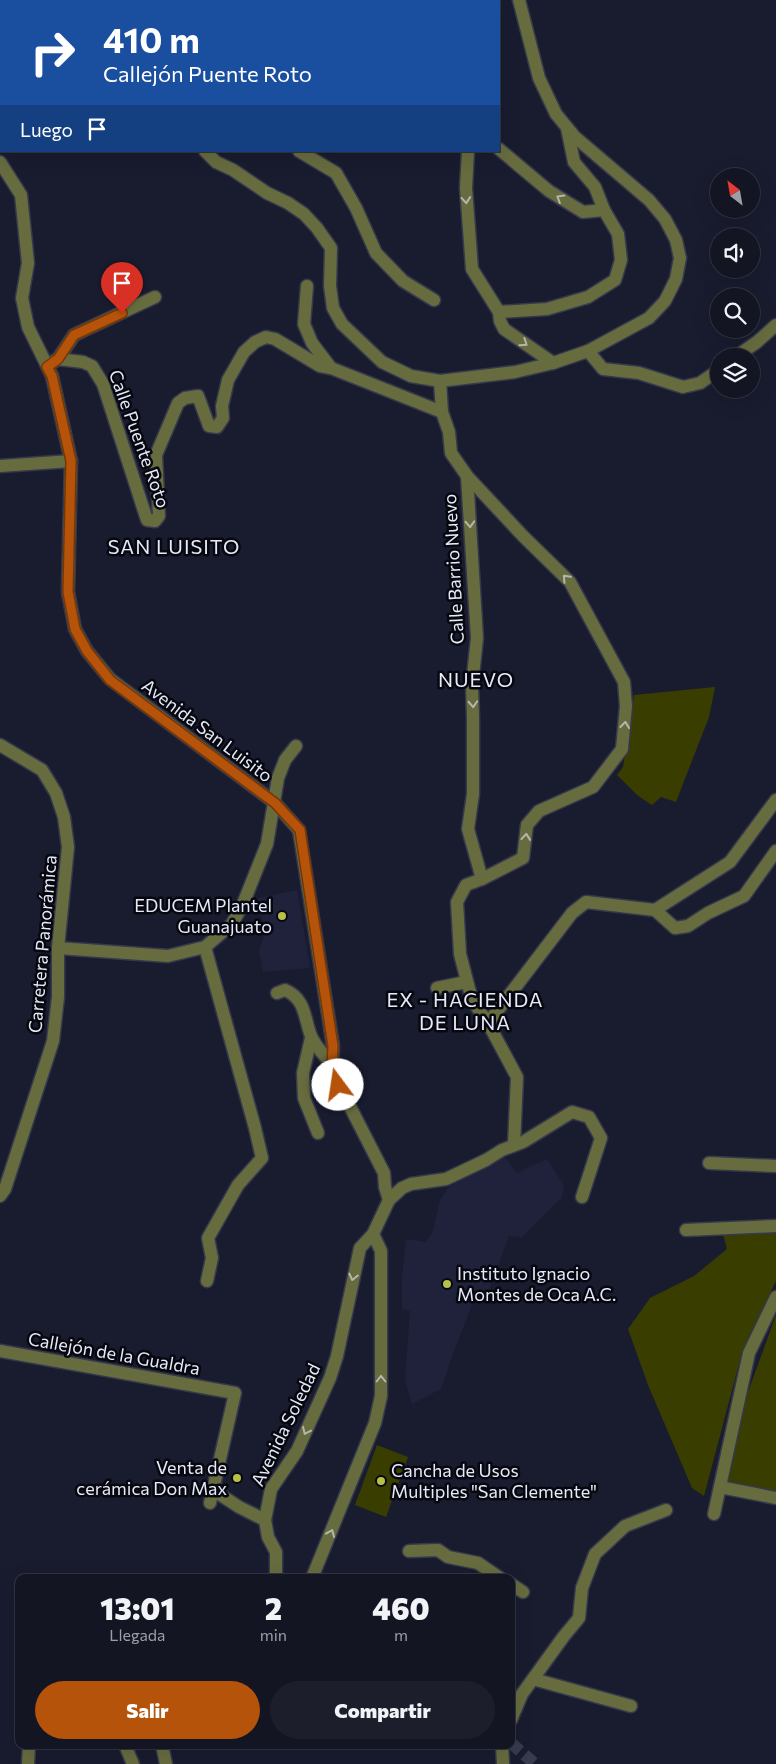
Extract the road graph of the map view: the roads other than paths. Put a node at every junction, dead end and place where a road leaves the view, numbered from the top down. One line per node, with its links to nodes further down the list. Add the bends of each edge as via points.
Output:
1 (519, 0): 2 (street, via 540,78 556,114)
2 (566, 127): 8 (street, via 574,162 595,187); 15 (street, via 649,200 665,219 676,240 680,258 676,279 665,301 648,318)
3 (500, 150): 8 (street, one-way to 3, via 584,212 549,191)
4 (207, 152): 21 (street, via 216,162 304,214 317,228 331,248 330,286 334,308 342,324 364,346 382,362 411,376)
5 (301, 152): 11 (street, via 336,173 376,254 403,281)
6 (468, 152): 12 (street, one-way to 12, via 466,188 472,269)
7 (0, 162): 18 (street, Avenida San Luisito, via 21,194 28,262 22,298 28,327)
8 (604, 210): 12 (street, via 618,234 621,260 615,280 588,297 547,309)
9 (307, 286): 19 (street, via 304,324 312,343)
10 (155, 298): 16 (street, via 74,335)
11 (434, 300)
12 (499, 312): 17 (street, one-way to 17, via 504,329)
13 (776, 325): 14 (street)
14 (748, 348)
15 (588, 351): 17 (street); 20 (street, via 603,369 639,373 684,387 700,384)
16 (58, 359): 18 (street); 19 (street, Calle Puente Roto, via 92,366 103,384 147,520 155,522 159,516 156,455 178,403 198,396 210,426 217,427 223,418 222,406 228,380 244,352 266,337 275,338 320,366)
17 (553, 363): 21 (street, via 515,372)
18 (47, 367): 23 (street, Avenida San Luisito, via 52,376)
19 (331, 368): 22 (street)
20 (710, 377)
21 (440, 381): 22 (street, Calle Barrio Nuevo)
22 (442, 412): 25 (street, Calle Barrio Nuevo, via 452,453)
23 (71, 461): 24 (street); 29 (street, Avenida San Luisito, via 68,592 75,629 87,651 110,680)
24 (0, 466)
25 (467, 476): 31 (street, Calle Barrio Nuevo, one-way to 31, via 476,638 472,685 473,794 468,829); 31 (street, one-way to 25, via 523,858 527,825 539,811 593,788 622,749 626,706 624,682 570,582)
26 (0, 745): 34 (street, Carretera Panorámica, via 42,770 56,793 64,817 68,847)
27 (296, 746): 29 (street, via 284,760)
28 (776, 800): 32 (street, via 730,862)
29 (275, 803): 33 (street, via 267,844 243,904 232,924); 40 (street, Avenida San Luisito, via 300,830 333,1046)
30 (776, 852): 32 (street, via 744,896 688,926 674,928)
31 (482, 879): 35 (street, via 466,885 457,902 460,954)
32 (655, 910): 38 (street, via 586,902 572,913)
33 (205, 947): 34 (street, via 168,956); 51 (street, via 262,1158 238,1185 208,1238 212,1258)
34 (58, 948): 45 (street, Carretera Panorámica, via 58,997 53,1042)
35 (466, 982): 36 (street); 38 (street, via 472,1000)
36 (437, 988)
37 (278, 993): 39 (street, via 285,990 295,994 306,1015)
38 (488, 1023): 42 (street, via 517,1077)
39 (311, 1038): 40 (street); 41 (street, via 303,1073 304,1098)
40 (332, 1065): 47 (street, Avenida San Luisito, via 338,1085 384,1173)
41 (318, 1132)
42 (514, 1145): 46 (street, via 572,1112 589,1117 601,1138); 47 (street, via 446,1179 406,1186)
43 (709, 1163): 44 (street)
44 (776, 1166)
45 (0, 1196)
46 (582, 1197)
47 (389, 1200): 50 (street)
48 (776, 1226): 49 (street)
49 (686, 1230)
50 (373, 1234): 58 (street, Avenida Soledad, one-way to 58, via 360,1248 338,1356 330,1378 296,1451 271,1489); 61 (street, one-way to 50, via 372,1430 381,1396 381,1251)
51 (207, 1282)
52 (776, 1297): 54 (street, via 749,1354)
53 (0, 1351): 58 (street, Callejón de la Gualdra, via 235,1393 211,1496)
54 (720, 1487): 55 (street); 57 (street)
55 (776, 1498)
56 (666, 1510): 65 (street, via 625,1526 596,1554 582,1588 580,1618)
57 (714, 1514)
58 (265, 1520): 60 (street, Avenida Soledad, via 268,1537 276,1552)
59 (409, 1551): 62 (street, via 438,1550 448,1557 478,1563)
60 (276, 1574)
61 (314, 1574)
62 (494, 1574)
63 (515, 1587): 64 (street)
64 (523, 1592)
65 (533, 1680): 66 (street); 67 (street)
66 (631, 1706)
67 (515, 1711)
68 (29, 1749): 72 (street)
69 (127, 1749): 73 (street)
70 (163, 1749): 74 (street)
71 (502, 1749): 75 (street)
72 (28, 1764)
73 (133, 1764)
74 (166, 1764)
75 (503, 1764)

